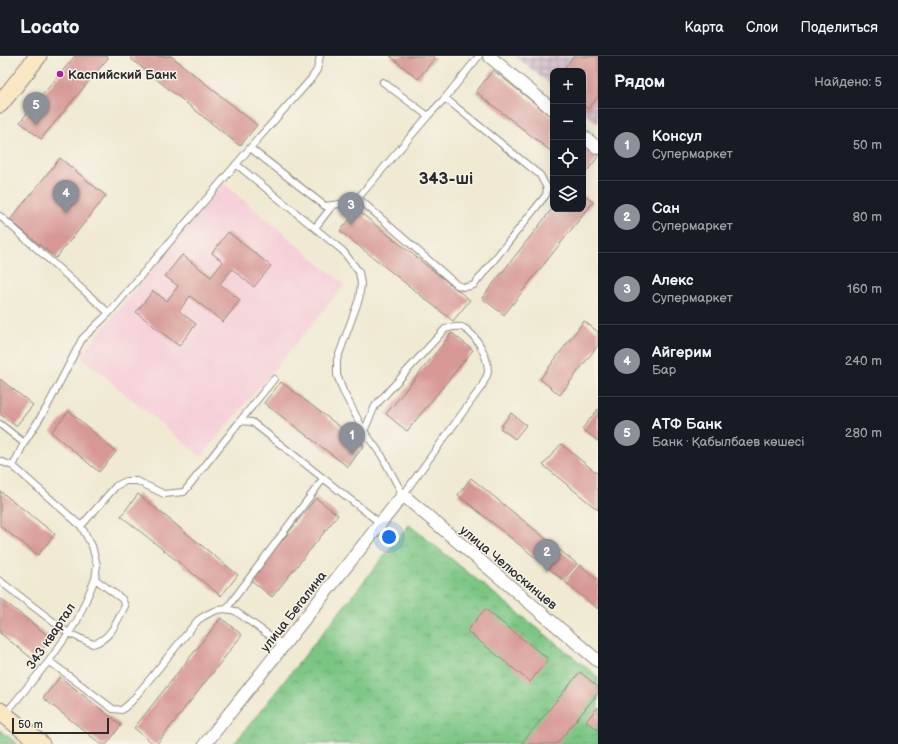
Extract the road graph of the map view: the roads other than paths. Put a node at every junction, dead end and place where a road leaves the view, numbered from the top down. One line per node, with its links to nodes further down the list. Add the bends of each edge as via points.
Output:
1 (38, 56): 7 (main road)
2 (320, 56): 11 (lane, via 312,79)
3 (479, 56): 6 (lane)
4 (489, 56): 8 (street)
5 (383, 82): 9 (lane)
6 (445, 98): 9 (lane); 14 (lane, via 540,175 547,188 546,195 474,285 462,288 457,285)
7 (0, 104)
8 (550, 107)
9 (428, 116): 14 (lane)
10 (586, 138): 12 (street)
11 (250, 148): 13 (lane); 15 (lane, via 319,203)
12 (598, 148)
13 (236, 164): 17 (lane); 18 (lane)
14 (358, 198): 15 (lane)
15 (332, 206): 17 (lane)
16 (0, 216): 18 (lane)
17 (315, 228): 22 (lane, via 343,251 359,272 359,300 337,360 337,375)
18 (109, 313): 23 (lane, via 82,339 47,407)
19 (274, 379): 20 (lane)
20 (240, 421): 26 (lane, via 252,422); 29 (lane, via 184,492 164,494 137,481 126,481 116,486)
21 (0, 424): 23 (lane)
22 (364, 431): 27 (lane); 27 (lane, via 375,406 445,329 463,328 479,344 487,364 486,378)
23 (24, 443): 25 (lane)
24 (0, 461): 25 (lane, 343 квартал)
25 (13, 466): 29 (lane, 343 квартал)
26 (324, 479): 28 (lane); 32 (lane)
27 (403, 495): 28 (street, улица Бегалина); 36 (street, улица Челюскинцев)
28 (380, 523): 34 (street, улица Бегалина)
29 (81, 526): 30 (lane, 343 квартал, via 92,546 97,565)
30 (95, 580): 33 (lane, 343 квартал, via 77,621); 33 (lane, via 122,599 125,606 108,637 102,642 93,644)
31 (0, 581): 33 (lane)
32 (227, 608): 34 (lane); 35 (lane, via 211,611 198,620 122,710 113,709)
33 (68, 633): 35 (lane, 343 квартал)
34 (284, 645): 39 (street, улица Бегалина)
35 (49, 661): 37 (lane, 343 квартал)
36 (598, 661)
37 (2, 713): 38 (main road)
38 (41, 744)
39 (205, 744)

